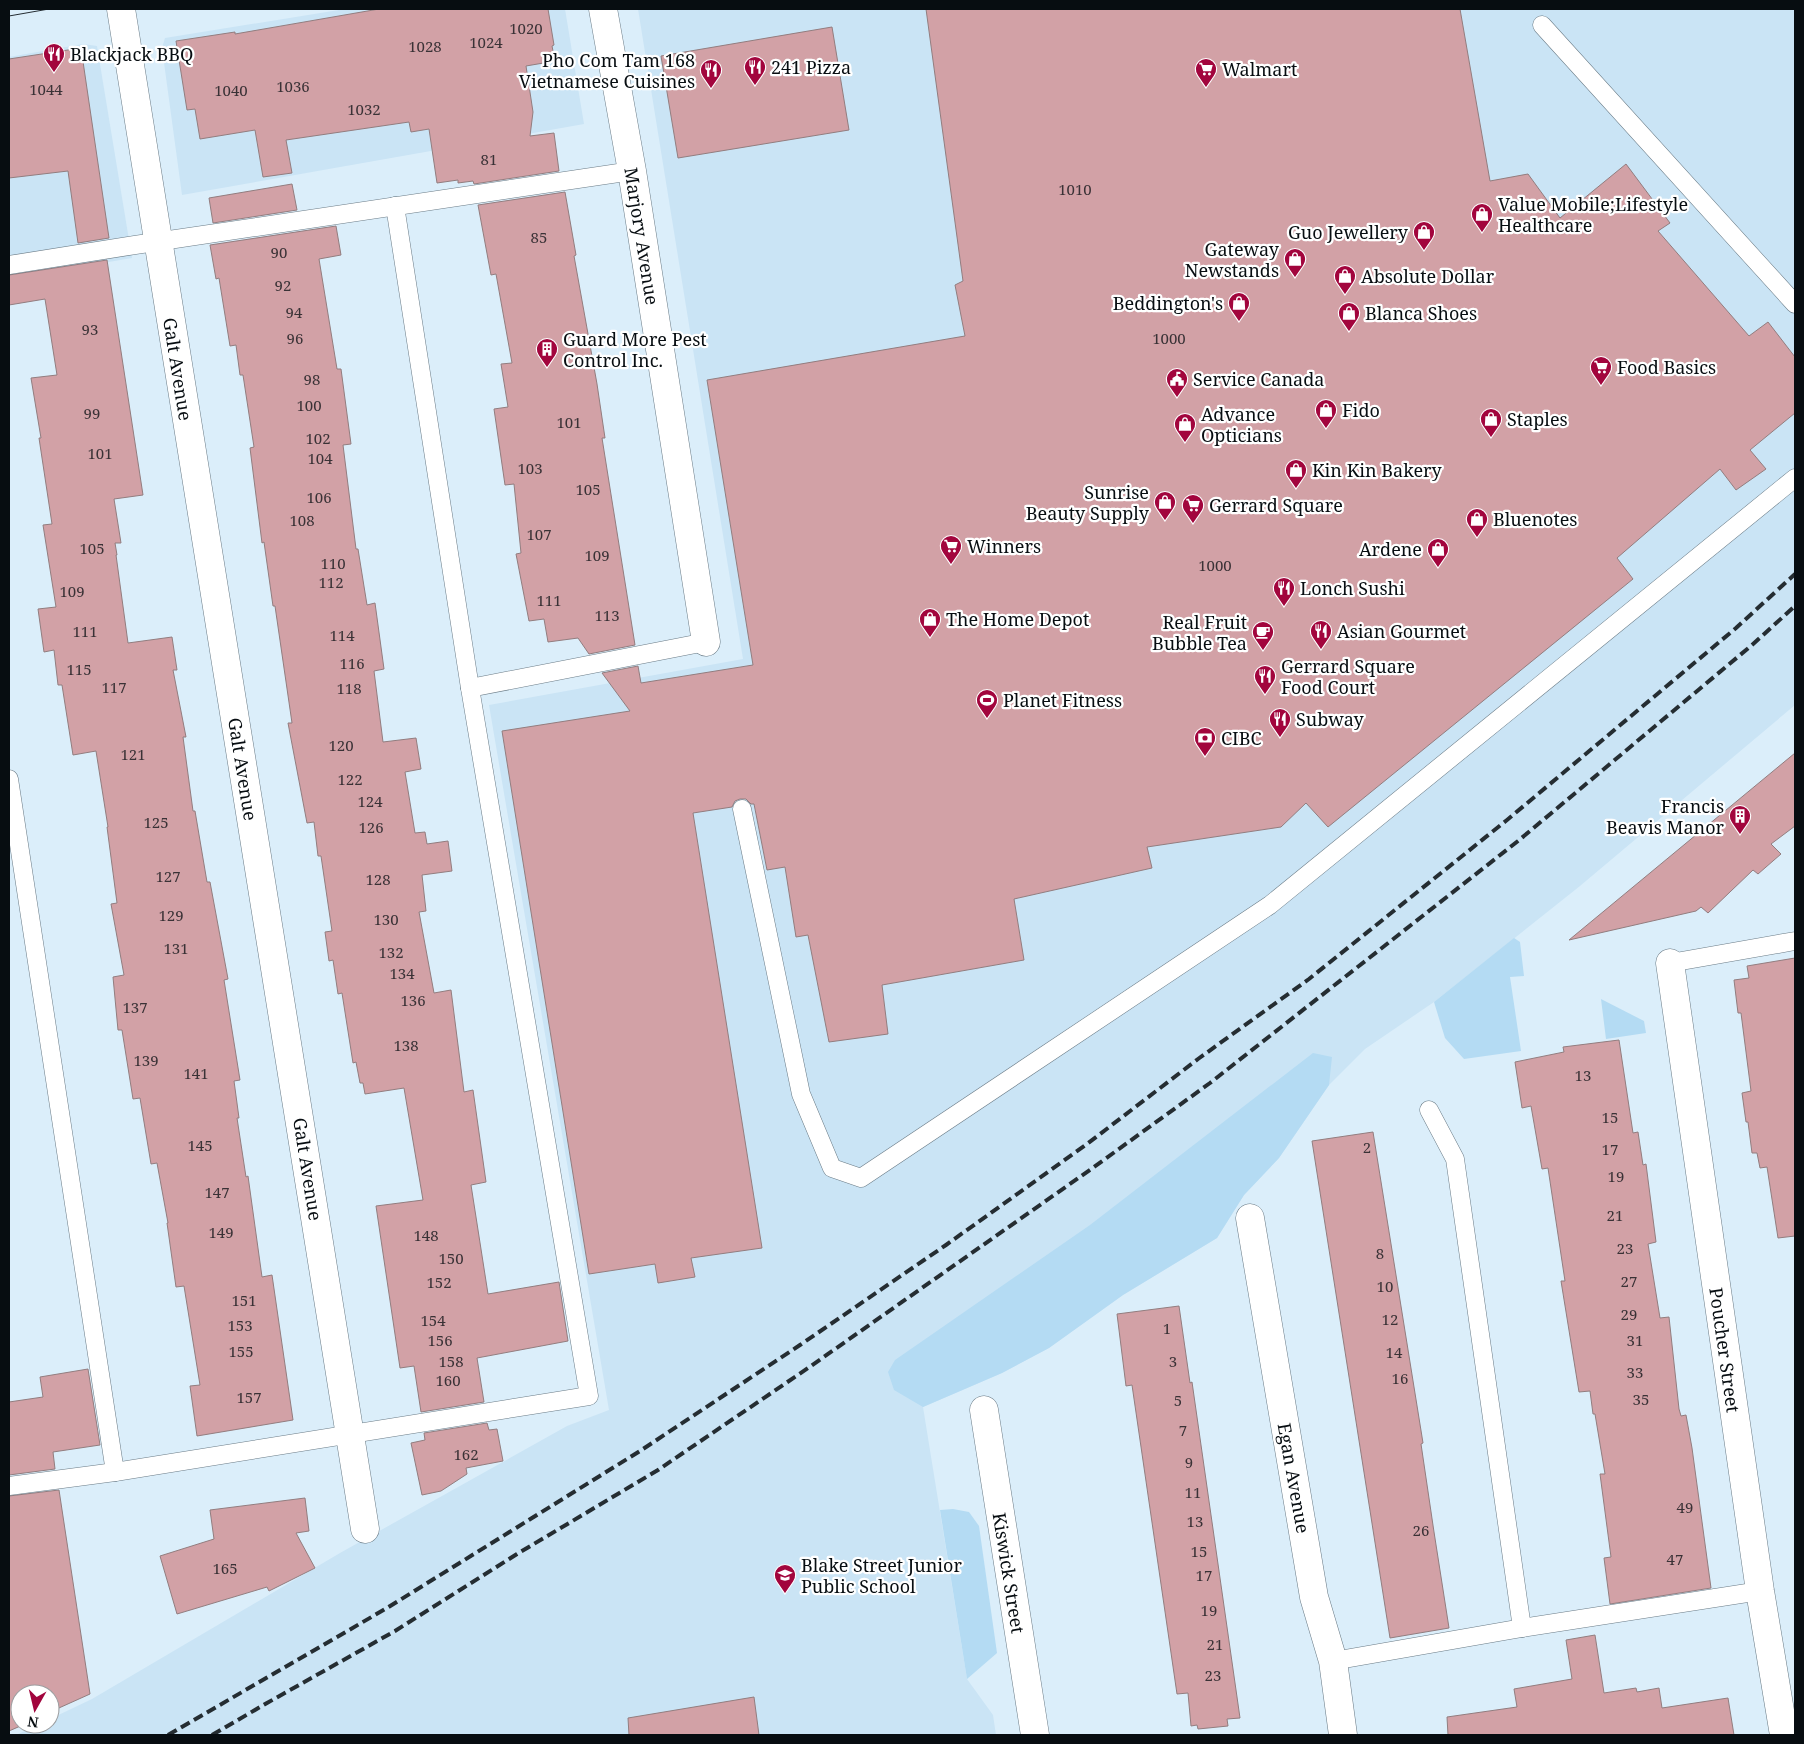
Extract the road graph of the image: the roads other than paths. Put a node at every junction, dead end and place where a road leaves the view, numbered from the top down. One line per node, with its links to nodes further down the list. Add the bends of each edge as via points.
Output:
1 (121, 9): 6 (street, Galt Avenue)
2 (603, 9): 4 (street, Marjory Avenue)
3 (1542, 25): 8 (lane)
4 (632, 171): 5 (lane); 10 (street, Marjory Avenue)
5 (395, 206): 6 (lane); 11 (lane)
6 (158, 241): 7 (lane); 19 (street, Galt Avenue)
7 (9, 265)
8 (1795, 304)
9 (1795, 478): 13 (lane, via 1270,905 861,1178 832,1168 801,1094)
10 (706, 642): 11 (lane)
11 (470, 688): 19 (lane, via 589,1396)
12 (9, 779): 20 (lane)
13 (742, 809)
14 (1795, 941): 15 (lane)
15 (1670, 963): 23 (street, Poucher Street)
16 (1429, 1110): 24 (lane, via 1455,1159)
17 (1250, 1218): 25 (street, Egan Avenue, via 1314,1596)
18 (984, 1410): 26 (street, Kiswick Street)
19 (351, 1435): 20 (lane); 22 (street, Galt Avenue)
20 (115, 1472): 21 (lane)
21 (9, 1486)
22 (365, 1529)
23 (1760, 1591): 24 (lane); 28 (street, Poucher Street)
24 (1522, 1628): 25 (lane)
25 (1333, 1661): 27 (street, Egan Avenue)
26 (1034, 1735)
27 (1343, 1735)
28 (1784, 1735)

